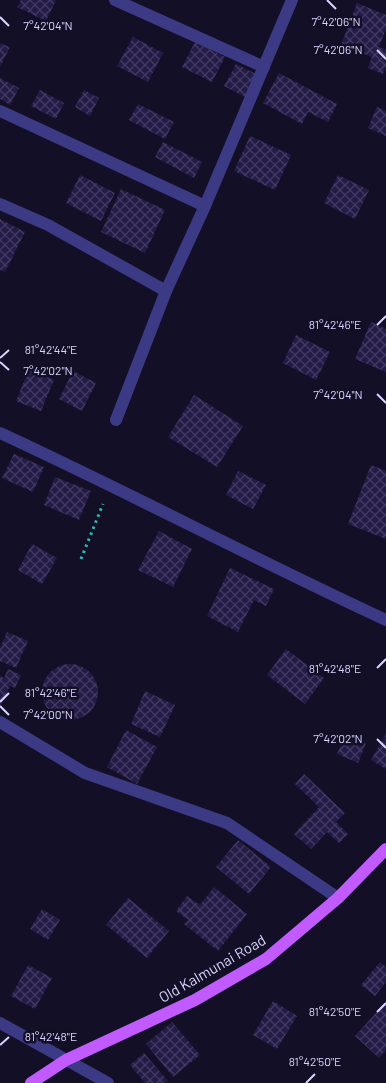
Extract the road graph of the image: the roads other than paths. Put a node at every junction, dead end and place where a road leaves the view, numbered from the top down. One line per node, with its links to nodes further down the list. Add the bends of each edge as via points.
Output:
1 (115, 0): 3 (street)
2 (292, 0): 3 (street)
3 (264, 67): 6 (street)
4 (0, 110): 6 (street)
5 (0, 204): 7 (street, via 48,225)
6 (204, 206): 7 (street)
7 (166, 292): 8 (street)
8 (116, 420)
9 (0, 433): 10 (street)
10 (386, 620)
11 (0, 722): 13 (street, via 85,773 227,824)
12 (386, 848): 13 (main road, Old Kalmunai Road)
13 (338, 898): 15 (main road, Old Kalmunai Road, via 266,959 195,1000)
14 (0, 1024): 15 (street)
15 (66, 1060): 16 (main road, Old Kalmunai Road); 17 (street)
16 (31, 1083)
17 (108, 1083)

